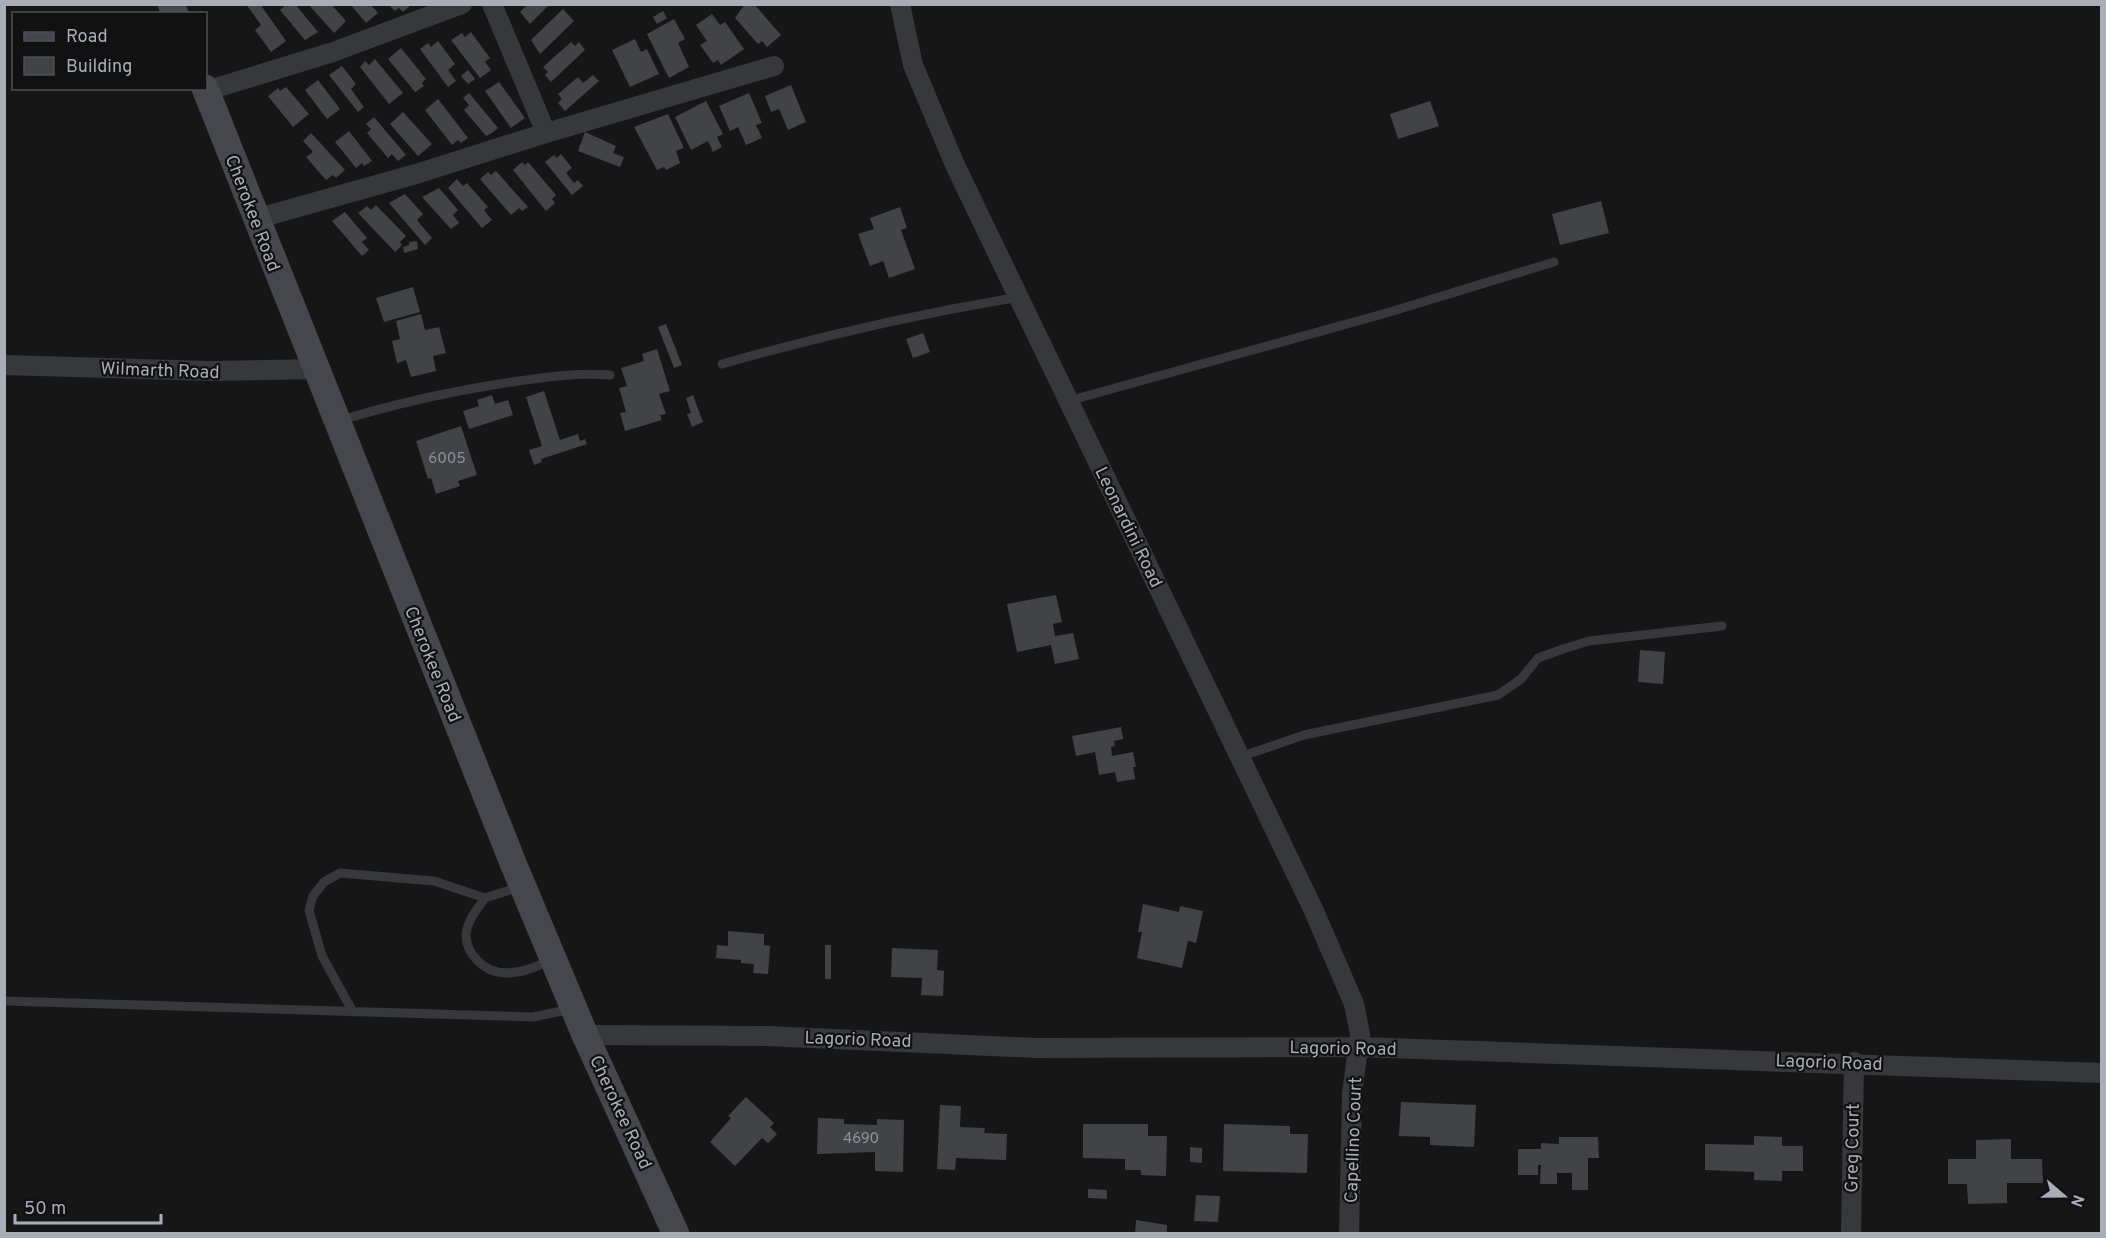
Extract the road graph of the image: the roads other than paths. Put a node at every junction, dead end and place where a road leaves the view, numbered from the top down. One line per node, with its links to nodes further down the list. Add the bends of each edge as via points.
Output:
1 (462, 4): 5 (street, via 333,52)
2 (492, 4): 7 (street)
3 (900, 4): 10 (street, Leonardini Road, via 913,65 955,165)
4 (774, 66): 7 (street)
5 (207, 89)
6 (205, 90): 8 (street, Cherokee Road)
7 (546, 133): 8 (street)
8 (255, 219): 13 (street, Cherokee Road)
9 (1554, 261): 15 (lane, via 1383,314)
10 (1019, 297): 11 (lane, via 927,312); 15 (street, Leonardini Road)
11 (722, 364)
12 (4, 365): 13 (street, Wilmarth Road, via 211,371)
13 (315, 369): 16 (street, Cherokee Road)
14 (610, 375): 16 (lane, via 584,373 463,390)
15 (1068, 401): 18 (street, Leonardini Road)
16 (336, 422): 19 (street, Cherokee Road)
17 (1722, 626): 18 (lane, via 1589,641 1539,657 1521,679 1498,695 1304,735)
18 (1240, 757): 26 (street, Leonardini Road, via 1354,1004)
19 (522, 886): 20 (lane); 21 (street, Cherokee Road)
20 (485, 898): 21 (lane, via 471,919 466,936 470,954 484,968 504,974 530,970); 24 (lane, via 434,881 340,873 324,882 313,896 309,910 322,956)
21 (553, 959): 23 (street, Cherokee Road)
22 (4, 1000): 24 (lane)
23 (574, 1009): 24 (lane, via 533,1017); 25 (street, Cherokee Road)
24 (353, 1012)
25 (585, 1035): 26 (street, Lagorio Road, via 789,1037 1036,1048); 29 (street, Cherokee Road)
26 (1359, 1047): 27 (street, Lagorio Road); 30 (street, Capellino Court, via 1352,1093)
27 (1854, 1062): 28 (street, Lagorio Road); 31 (street, Greg Court)
28 (2102, 1073)
29 (676, 1233)
30 (1349, 1233)
31 (1851, 1233)

